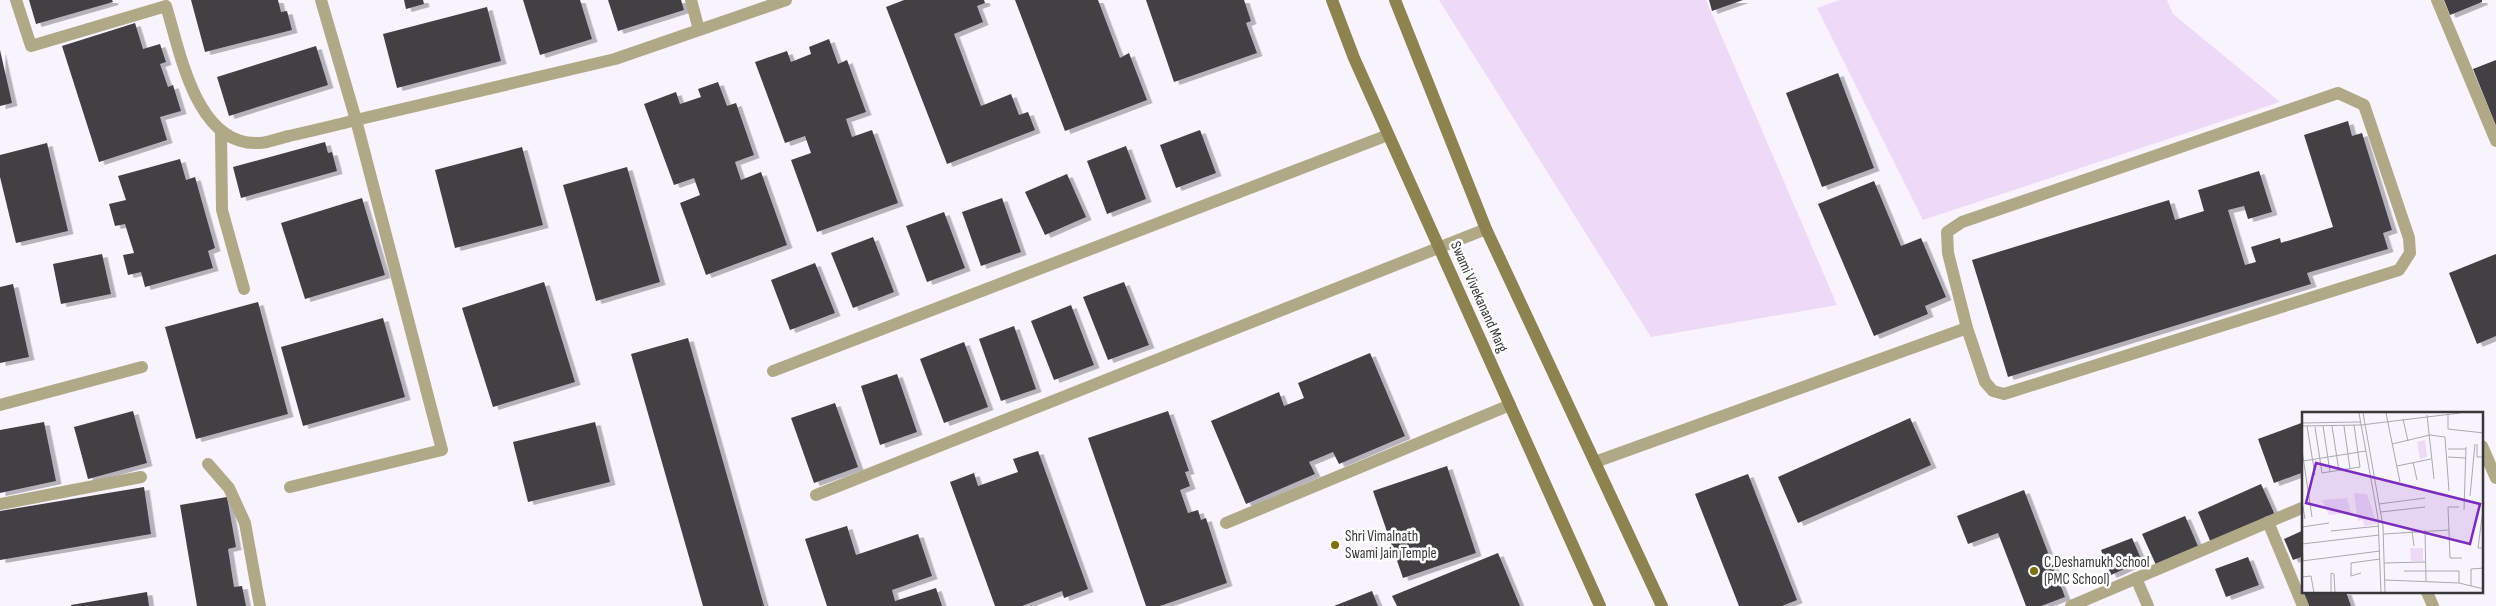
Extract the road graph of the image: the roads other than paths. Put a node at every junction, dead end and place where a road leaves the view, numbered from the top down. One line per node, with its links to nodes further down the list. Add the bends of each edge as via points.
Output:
1 (16, 0): 10 (street, via 31,46 166,6 191,90)
2 (321, 0): 9 (street)
3 (691, 0): 8 (street)
4 (786, 0): 8 (street)
5 (1332, 0): 11 (main road, Swami Vivekanand Marg)
6 (1395, 0): 13 (main road)
7 (2437, 0): 12 (street)
8 (699, 30): 9 (street, via 615,59)
9 (356, 120): 10 (street, via 259,143 238,140); 26 (street, via 442,450)
10 (221, 132): 15 (street, via 222,210)
11 (1388, 135): 14 (main road, Swami Vivekanand Marg); 18 (street)
12 (2496, 141)
13 (1486, 229): 14 (street); 22 (main road)
14 (1440, 249): 20 (main road, Swami Vivekanand Marg); 27 (street)
15 (244, 289)
16 (1967, 328): 16 (street, via 1985,382 2004,394 2399,270 2410,253 2409,238 2364,104 2338,93 1962,222 1947,232 1948,253); 22 (street)
17 (142, 367): 19 (street)
18 (773, 371)
19 (0, 405)
20 (1510, 405): 31 (street); 35 (main road, Swami Vivekanand Marg)
21 (2484, 451): 25 (street)
22 (1595, 462): 36 (main road)
23 (208, 464): 34 (street, via 229,488 245,523)
24 (141, 477): 28 (street)
25 (2496, 478)
26 (290, 487)
27 (816, 495)
28 (0, 504)
29 (2302, 508): 30 (street)
30 (2268, 522): 32 (street); 39 (street)
31 (1226, 523)
32 (2136, 578): 37 (street); 38 (street)
33 (2428, 594): 40 (street)
34 (260, 606)
35 (1600, 606)
36 (1662, 606)
37 (2071, 606)
38 (2148, 606)
39 (2303, 606)
40 (2433, 606)

